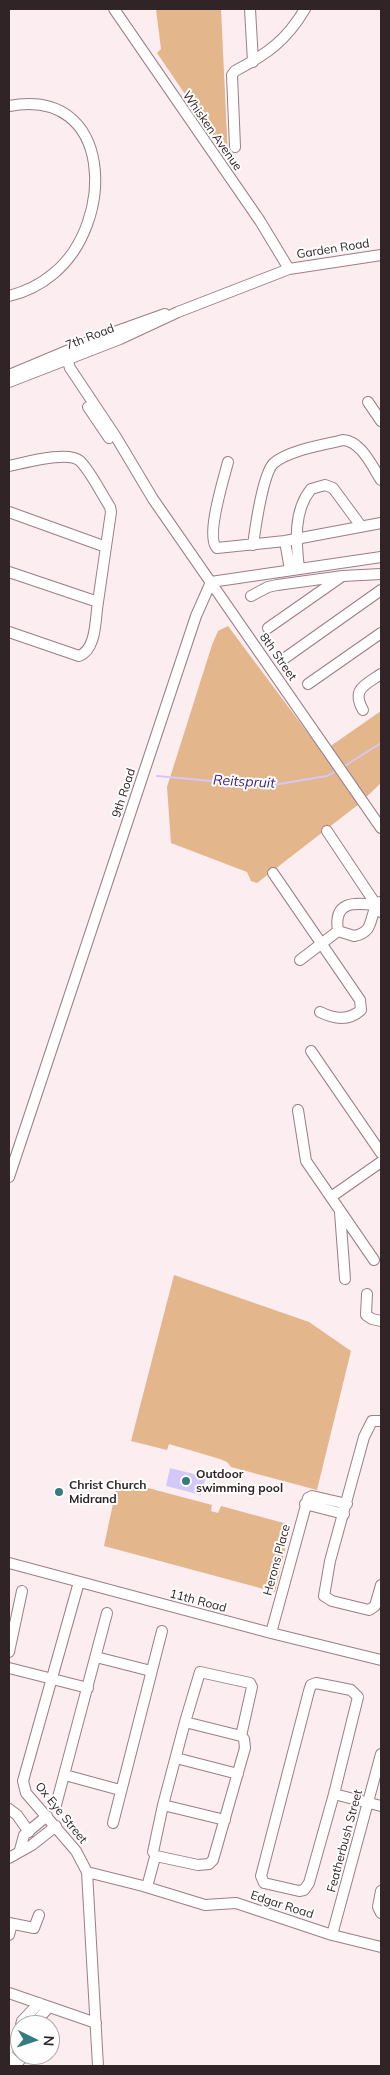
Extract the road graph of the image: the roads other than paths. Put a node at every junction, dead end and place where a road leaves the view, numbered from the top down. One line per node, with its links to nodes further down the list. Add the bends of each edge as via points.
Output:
1 (114, 9): 8 (street, Whisken Avenue)
2 (250, 9): 4 (street)
3 (305, 9): 4 (street, via 278,44)
4 (253, 62): 6 (street, via 235,71 231,79)
5 (9, 106): 9 (street, via 32,104 51,107 78,126 93,156 96,171 94,206 67,259 54,274 40,283)
6 (235, 146)
7 (381, 255): 8 (street, Garden Road)
8 (289, 268): 10 (street, 7th Road, via 178,312 142,330)
9 (9, 296)
10 (61, 358): 11 (street, 7th Road); 12 (street, 7th Road); 30 (street, 8th Street, via 116,437 153,500)
11 (9, 375)
12 (9, 382)
13 (368, 402): 14 (street)
14 (381, 422)
15 (228, 462): 23 (street, via 213,532 214,544 221,549)
16 (9, 466): 24 (street, via 61,456 79,460 110,507)
17 (381, 480): 23 (street, via 355,443 349,440 302,451 277,461 271,465 260,500)
18 (9, 512): 24 (street)
19 (381, 524): 20 (street)
20 (361, 526): 21 (street); 21 (street, via 334,488 325,485 311,489 304,500)
21 (296, 538): 22 (street); 26 (street)
22 (285, 541): 23 (street); 26 (street)
23 (253, 545)
24 (106, 547): 33 (street)
25 (381, 557): 26 (street)
26 (294, 570): 30 (street)
27 (9, 572): 33 (street)
28 (381, 574): 29 (street)
29 (343, 576): 32 (street, via 268,587); 34 (street)
30 (211, 582): 41 (street, 8th Street); 53 (street, 9th Road, via 196,616)
31 (381, 590): 37 (street)
32 (251, 596)
33 (98, 602): 35 (street, via 91,642 88,650 79,656)
34 (268, 628)
35 (9, 632)
36 (381, 633): 39 (street)
37 (285, 658)
38 (381, 674): 40 (street, via 358,692)
39 (308, 684)
40 (363, 710)
41 (381, 828)
42 (327, 831): 44 (street)
43 (273, 873): 46 (street)
44 (380, 906): 45 (street, via 365,932 354,936); 45 (street, via 355,903 345,906 338,915)
45 (338, 931): 46 (street)
46 (321, 944): 47 (street); 48 (street, via 360,1000 361,1009 356,1015 341,1019)
47 (300, 960)
48 (320, 1012)
49 (312, 1051): 51 (street)
50 (298, 1110): 54 (street, via 306,1161)
51 (381, 1153)
52 (381, 1162): 54 (street)
53 (9, 1177)
54 (331, 1197): 55 (street)
55 (340, 1211): 56 (street); 57 (street)
56 (374, 1260)
57 (345, 1278)
58 (366, 1294): 59 (street, via 366,1315)
59 (381, 1321)
60 (381, 1421): 61 (street, via 372,1421 367,1427)
61 (345, 1509): 64 (street, via 324,1596 368,1610 375,1606); 69 (street, Herons Place, via 309,1500)
62 (9, 1563): 63 (street, 11th Road)
63 (79, 1582): 69 (street, 11th Road); 75 (street, Ox Eye Street)
64 (381, 1585)
65 (22, 1591): 67 (street)
66 (107, 1613): 71 (street)
67 (11, 1629): 70 (street)
68 (162, 1631): 74 (street)
69 (271, 1633): 72 (street, 11th Road)
70 (9, 1652)
71 (96, 1657): 74 (street); 76 (street)
72 (381, 1660)
73 (9, 1668): 75 (street)
74 (151, 1671): 83 (street)
75 (52, 1678): 76 (street); 90 (street, Ox Eye Street, via 22,1781 26,1793)
76 (88, 1688): 82 (street)
77 (185, 1722): 78 (street); 78 (street, via 200,1672 250,1683 252,1687); 80 (street)
78 (241, 1736): 81 (street, via 246,1748)
79 (381, 1754): 85 (street, Featherbush Street)
80 (176, 1758): 81 (street); 87 (street)
81 (238, 1774): 91 (street)
82 (65, 1776): 83 (street); 86 (street)
83 (120, 1790): 92 (street)
84 (334, 1794): 84 (street, via 358,1697 351,1690 316,1683 309,1691 262,1881 299,1891 307,1888); 85 (street)
85 (369, 1803): 88 (street); 105 (street, Featherbush Street)
86 (56, 1805)
87 (163, 1805): 91 (street); 96 (street)
88 (381, 1806)
89 (9, 1809): 94 (street)
90 (48, 1816): 93 (street, Ox Eye Street); 94 (street)
91 (225, 1820): 96 (street, via 215,1856 209,1864 198,1865)
92 (113, 1823)
93 (56, 1826): 95 (street); 98 (street, Ox Eye Street, via 76,1851)
94 (29, 1832): 95 (street, via 24,1835)
95 (20, 1850): 97 (street)
96 (154, 1855): 99 (street)
97 (9, 1858)
98 (87, 1872): 99 (street, Edgar Road); 112 (street, Ox Eye Street)
99 (145, 1886): 105 (street, Edgar Road, via 205,1905 236,1903)
100 (381, 1891): 101 (street, via 378,1907)
101 (381, 1913)
102 (39, 1915): 103 (street, via 34,1928)
103 (11, 1923): 104 (street)
104 (9, 1935)
105 (332, 1935): 106 (street, Edgar Road)
106 (381, 1947)
107 (9, 1993): 108 (street)
108 (39, 2003): 109 (street); 110 (street)
109 (49, 2007): 111 (street); 112 (street)
110 (28, 2015)
111 (42, 2015)
112 (96, 2023): 113 (street, Ox Eye Street)
113 (98, 2066)

